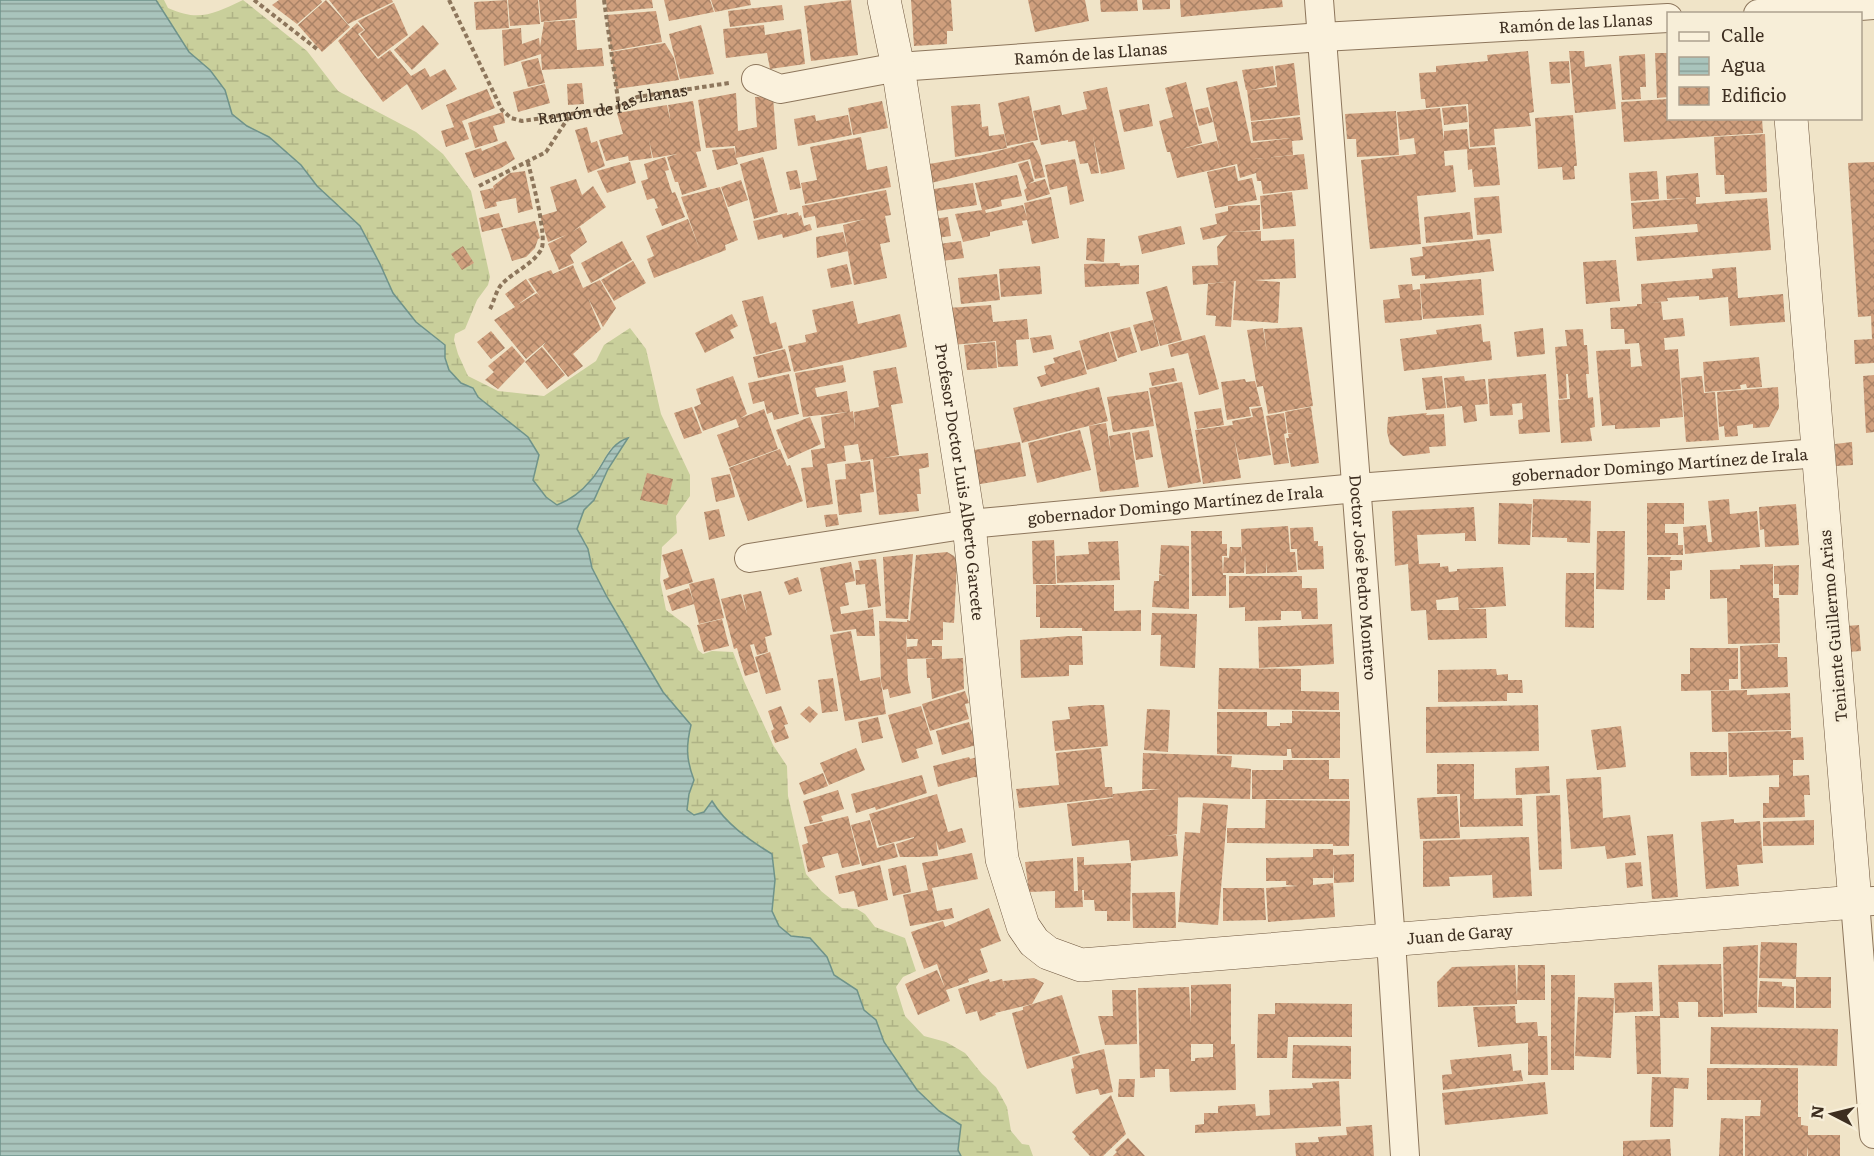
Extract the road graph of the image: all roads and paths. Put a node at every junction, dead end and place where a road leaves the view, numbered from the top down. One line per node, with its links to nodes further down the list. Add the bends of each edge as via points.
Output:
1 (254, 0): 10 (path)
2 (449, 0): 14 (path, Ramón de las Llanas, via 502,110 522,121)
3 (604, 0): 13 (path)
4 (884, 0): 11 (street, Profesor Doctor Luis Alberto Garcete)
5 (1319, 0): 9 (street, Doctor José Pedro Montero)
6 (1874, 5): 7 (street)
7 (1776, 10)
8 (1667, 18): 9 (street, Ramón de las Llanas)
9 (1322, 37): 11 (street, Ramón de las Llanas); 20 (street, Doctor José Pedro Montero)
10 (317, 49)
11 (898, 67): 12 (street, Ramón de las Llanas, via 780,89); 21 (street, Profesor Doctor Luis Alberto Garcete)
12 (756, 79): 13 (path, Ramón de las Llanas, via 637,97)
13 (619, 107): 14 (path, Ramón de las Llanas)
14 (570, 114): 16 (path, via 546,152)
15 (1791, 120): 19 (street, Teniente Guillermo Arias)
16 (528, 163): 17 (path); 18 (path, via 543,239 541,250 500,285)
17 (479, 186)
18 (490, 309)
19 (1819, 453): 20 (street, gobernador Domingo Martínez de Irala); 23 (street, Teniente Guillermo Arias)
20 (1357, 488): 21 (street, gobernador Domingo Martínez de Irala); 24 (street, Doctor José Pedro Montero)
21 (969, 524): 22 (street, gobernador Domingo Martínez de Irala); 25 (street, Profesor Doctor Luis Alberto Garcete, via 1002,859 1023,926)
22 (749, 558)
23 (1864, 902): 24 (street, Juan de Garay); 26 (street, Teniente Guillermo Arias)
24 (1391, 941): 25 (street, Juan de Garay, via 1081,965); 27 (street, Doctor José Pedro Montero)
25 (1048, 953)
26 (1874, 1134)
27 (1405, 1156)

